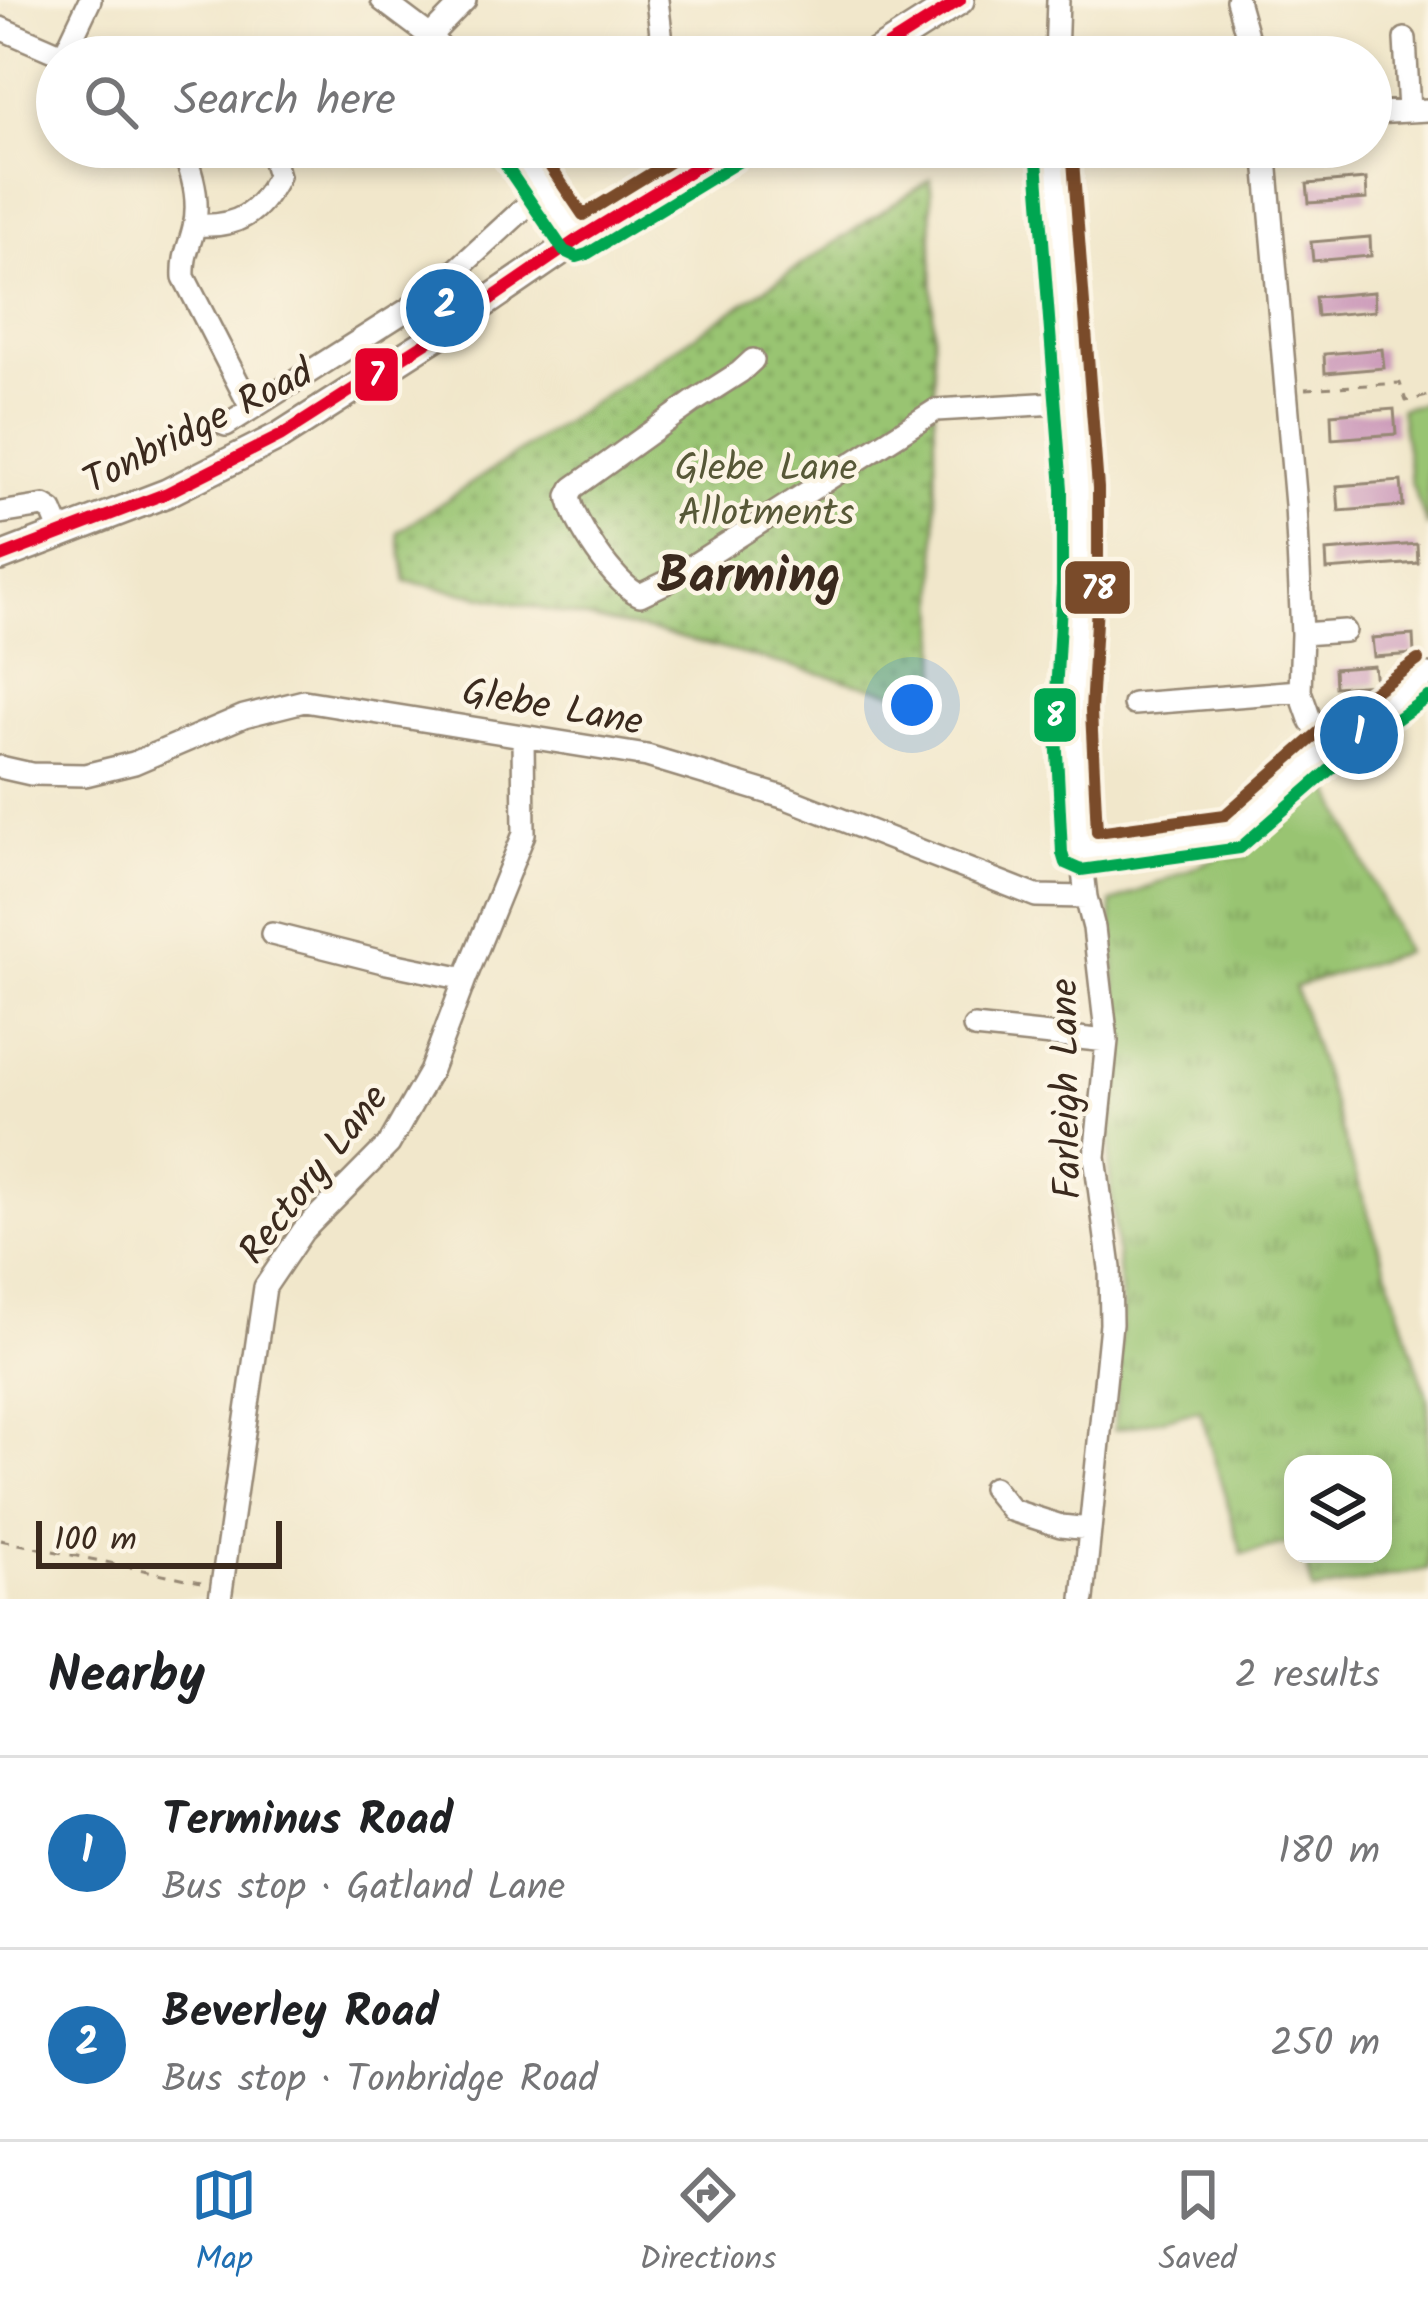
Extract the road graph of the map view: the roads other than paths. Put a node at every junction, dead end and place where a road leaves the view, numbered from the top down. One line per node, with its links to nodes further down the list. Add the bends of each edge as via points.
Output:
1 (90, 0): 9 (street)
2 (382, 0): 10 (street)
3 (465, 0): 10 (street)
4 (657, 0): 11 (street)
5 (960, 0): 12 (main road)
6 (1058, 0): 13 (street)
7 (1237, 0): 14 (street)
8 (0, 28): 16 (street)
9 (74, 36)
10 (430, 36)
11 (661, 36)
12 (903, 36)
13 (1057, 36)
14 (1247, 36)
15 (1406, 39): 17 (street)
16 (36, 44)
17 (1419, 111)
18 (190, 168): 25 (street)
19 (276, 168): 25 (street, via 268,196 251,214 220,227)
20 (529, 168): 24 (street)
21 (694, 168): 26 (main road, Tonbridge Road)
22 (1056, 168): 28 (street, Farleigh Lane)
23 (1267, 168): 35 (street)
24 (544, 190): 26 (street); 29 (street, via 426,298)
25 (195, 225): 29 (street, via 184,278)
26 (578, 238): 32 (main road, Tonbridge Road, via 280,436 167,494)
27 (753, 360): 28 (street, via 573,488 575,516 632,593 667,582 935,410)
28 (1075, 402): 42 (street, Farleigh Lane, via 1080,585 1072,711)
29 (251, 408): 30 (street)
30 (226, 425)
31 (0, 513): 32 (street, Tonbridge Road, via 44,506)
32 (62, 535): 33 (main road, Tonbridge Road)
33 (0, 557)
34 (1345, 631): 35 (street)
35 (1301, 634): 37 (street)
36 (1428, 675): 40 (street)
37 (1300, 691): 38 (street); 40 (street, via 1312,722)
38 (1134, 704)
39 (523, 737): 41 (street, Glebe Lane, via 304,701 85,775); 43 (street, Glebe Lane, via 647,756 786,798 1036,896); 45 (street, Rectory Lane, via 524,834)
40 (1339, 738): 42 (street, via 1233,832)
41 (0, 767)
42 (1081, 852): 43 (street, Farleigh Lane)
43 (1086, 897): 47 (street, Farleigh Lane)
44 (272, 934): 45 (street)
45 (465, 979): 50 (street, Rectory Lane, via 430,1072 389,1144 303,1232 265,1287)
46 (974, 1027): 47 (street)
47 (1107, 1041): 49 (street, Farleigh Lane, via 1095,1157 1111,1324)
48 (993, 1488): 49 (street, via 1011,1510)
49 (1089, 1529): 51 (street, Farleigh Lane)
50 (220, 1592)
51 (1082, 1599)

